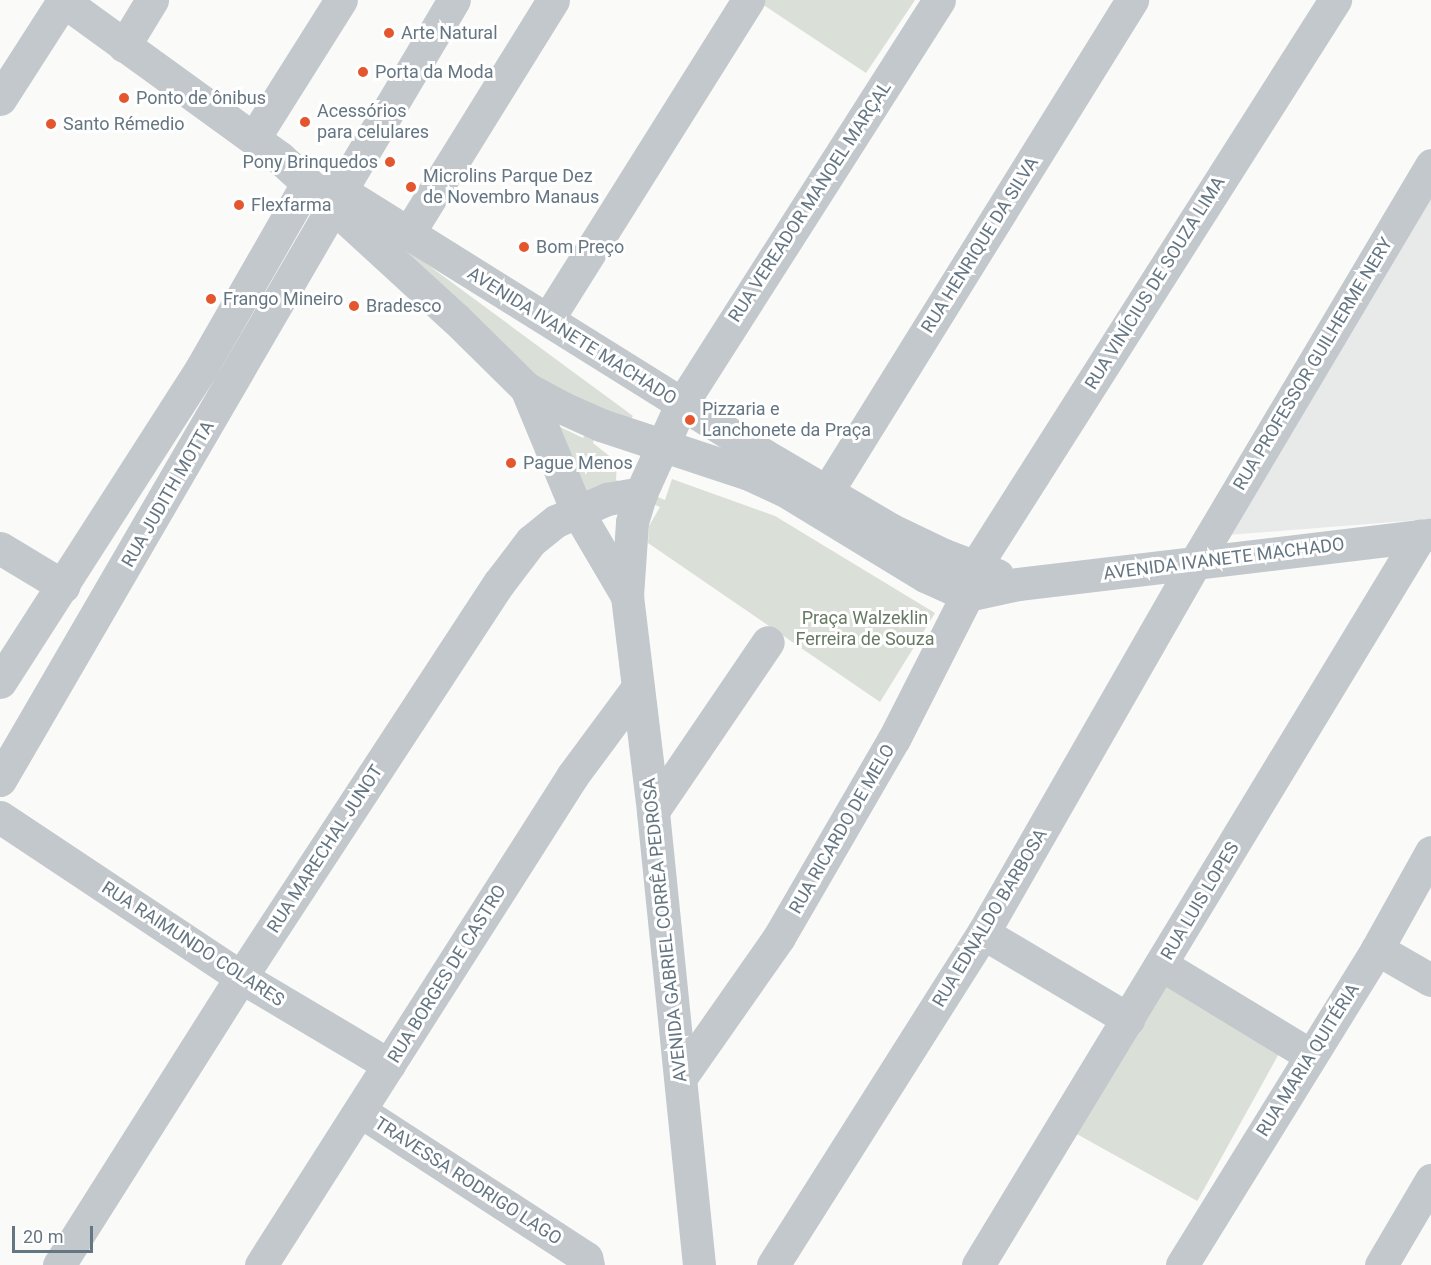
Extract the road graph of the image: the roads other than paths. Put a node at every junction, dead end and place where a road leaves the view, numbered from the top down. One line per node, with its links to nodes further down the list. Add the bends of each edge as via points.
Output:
1 (152, 0): 10 (street)
2 (341, 0): 12 (street)
3 (454, 0): 15 (street, RUA JUDITH MOTTA)
4 (553, 0): 16 (street)
5 (748, 0): 19 (street)
6 (939, 0): 21 (street, RUA VEREADOR MANOEL MARÇAL)
7 (1132, 0): 23 (street, RUA HENRIQUE DA SILVA)
8 (1335, 0): 29 (street, RUA VINÍCIUS DE SOUZA LIMA)
9 (62, 1): 10 (street, AVENIDA IVANETE MACHADO); 11 (street)
10 (124, 46): 12 (street, AVENIDA IVANETE MACHADO)
11 (0, 99)
12 (254, 138): 14 (street, AVENIDA IVANETE MACHADO)
13 (1431, 165): 28 (street, RUA PROFESSOR GUILHERME NERY)
14 (297, 174): 15 (street, AVENIDA IVANETE MACHADO); 30 (street, RUA JUDITH MOTTA, via 202,367)
15 (337, 199): 16 (street, AVENIDA IVANETE MACHADO); 18 (street, AVENIDA IVANETE MACHADO); 35 (street, RUA JUDITH MOTTA)
16 (408, 234): 17 (street, AVENIDA IVANETE MACHADO)
17 (495, 286): 18 (street, via 477,295); 19 (street, AVENIDA IVANETE MACHADO)
18 (455, 318): 20 (street, AVENIDA IVANETE MACHADO)
19 (548, 320): 21 (street, AVENIDA IVANETE MACHADO)
20 (526, 388): 22 (street, AVENIDA IVANETE MACHADO, via 601,425); 25 (street, AVENIDA GABRIEL CORRÊA PEDROSA)
21 (681, 405): 22 (street, RUA VEREADOR MANOEL MARÇAL); 23 (street, AVENIDA IVANETE MACHADO)
22 (662, 445): 24 (street, AVENIDA GABRIEL CORRÊA PEDROSA); 29 (street, AVENIDA IVANETE MACHADO, via 784,490 925,576)
23 (828, 490): 29 (street, AVENIDA IVANETE MACHADO)
24 (641, 493): 25 (street, RUA MARECHAL JUNOT, via 607,499); 31 (street, AVENIDA GABRIEL CORRÊA PEDROSA, via 632,522)
25 (577, 511): 31 (street, AVENIDA GABRIEL CORRÊA PEDROSA); 42 (street, RUA MARECHAL JUNOT, via 556,521 531,542 499,583)
26 (1426, 535): 28 (street, AVENIDA IVANETE MACHADO); 41 (street, RUA LUIS LOPES)
27 (0, 548): 30 (street)
28 (1195, 563): 29 (street, AVENIDA IVANETE MACHADO, via 1018,584); 39 (street, RUA EDNALDO BARBOSA)
29 (971, 581): 47 (street, RUA RICARDO DE MELO, via 894,739 779,937)
30 (63, 586): 33 (street, RUA JUDITH MOTTA)
31 (627, 596): 34 (street, AVENIDA GABRIEL CORRÊA PEDROSA)
32 (768, 642): 36 (street)
33 (0, 682)
34 (638, 687): 36 (street, AVENIDA GABRIEL CORRÊA PEDROSA); 46 (street, RUA BORGES DE CASTRO, via 573,775)
35 (0, 780)
36 (653, 810): 47 (street, AVENIDA GABRIEL CORRÊA PEDROSA)
37 (0, 818): 42 (street, RUA RAIMUNDO COLARES)
38 (1431, 852): 40 (street, RUA MARIA QUITÉRIA)
39 (983, 933): 44 (street); 54 (street, RUA EDNALDO BARBOSA)
40 (1377, 949): 43 (street); 45 (street, RUA MARIA QUITÉRIA)
41 (1162, 965): 44 (street, RUA LUIS LOPES); 45 (street)
42 (241, 977): 46 (street, RUA RAIMUNDO COLARES); 51 (street, RUA MARECHAL JUNOT)
43 (1431, 980)
44 (1128, 1019): 55 (street, RUA LUIS LOPES)
45 (1310, 1055): 56 (street, RUA MARIA QUITÉRIA)
46 (389, 1065): 48 (street, RUA BORGES DE CASTRO)
47 (681, 1077): 53 (street, AVENIDA GABRIEL CORRÊA PEDROSA)
48 (360, 1111): 50 (street, TRAVESSA RODRIGO LAGO); 52 (street, RUA BORGES DE CASTRO)
49 (1431, 1180): 57 (street)
50 (581, 1258)
51 (59, 1265)
52 (261, 1265)
53 (699, 1265)
54 (774, 1265)
55 (978, 1265)
56 (1182, 1265)
57 (1381, 1265)

